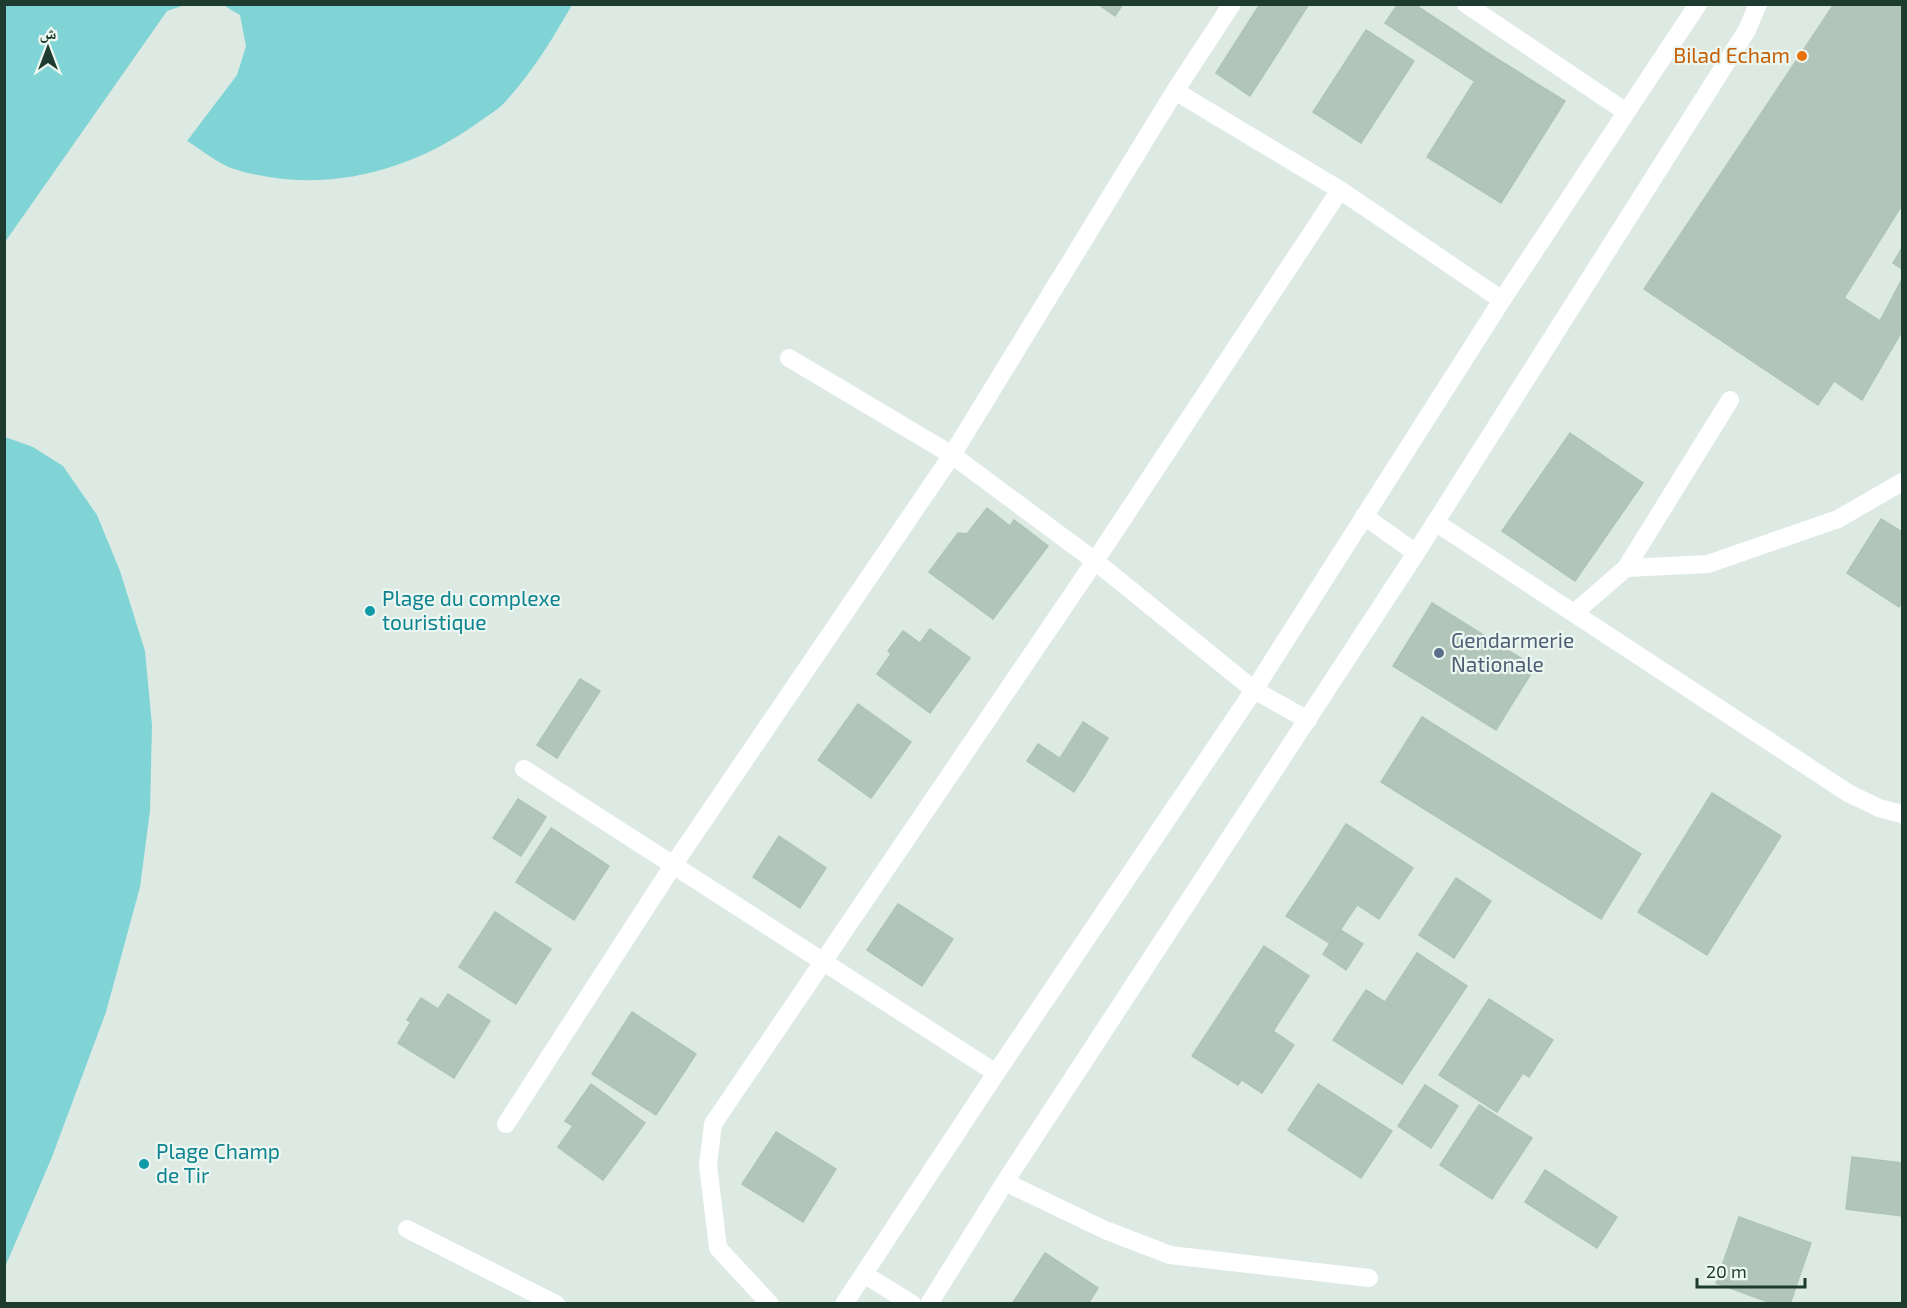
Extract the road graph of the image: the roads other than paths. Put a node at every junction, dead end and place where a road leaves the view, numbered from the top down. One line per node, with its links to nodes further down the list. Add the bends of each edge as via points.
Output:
1 (1232, 4): 5 (street)
2 (1466, 4): 6 (street)
3 (1698, 4): 6 (street)
4 (1758, 4): 14 (street, via 1747,30)
5 (1175, 91): 7 (street); 11 (street)
6 (1626, 112): 8 (street)
7 (1340, 190): 8 (street); 16 (street)
8 (1502, 300): 13 (street)
9 (789, 358): 11 (street)
10 (1730, 400): 17 (street)
11 (952, 455): 16 (street); 23 (street)
12 (1902, 482): 17 (street, via 1838,519 1708,564)
13 (1364, 516): 15 (street); 19 (street)
14 (1435, 522): 15 (street); 18 (street)
15 (1416, 553): 20 (street)
16 (1095, 561): 19 (street); 24 (street)
17 (1626, 568): 18 (street)
18 (1574, 613): 22 (street, via 1848,793)
19 (1254, 690): 20 (street); 25 (street)
20 (1308, 720): 27 (street)
21 (524, 769): 23 (street)
22 (1902, 814)
23 (674, 864): 24 (street); 26 (street)
24 (823, 960): 25 (street); 32 (street, via 713,1124 708,1165 718,1248)
25 (996, 1073): 29 (street)
26 (506, 1124)
27 (1005, 1182): 30 (street, via 1105,1230 1170,1255); 35 (street)
28 (407, 1229): 31 (street)
29 (864, 1274): 33 (street); 34 (street)
30 (1369, 1278)
31 (556, 1304)
32 (770, 1304)
33 (844, 1304)
34 (912, 1304)
35 (929, 1304)

